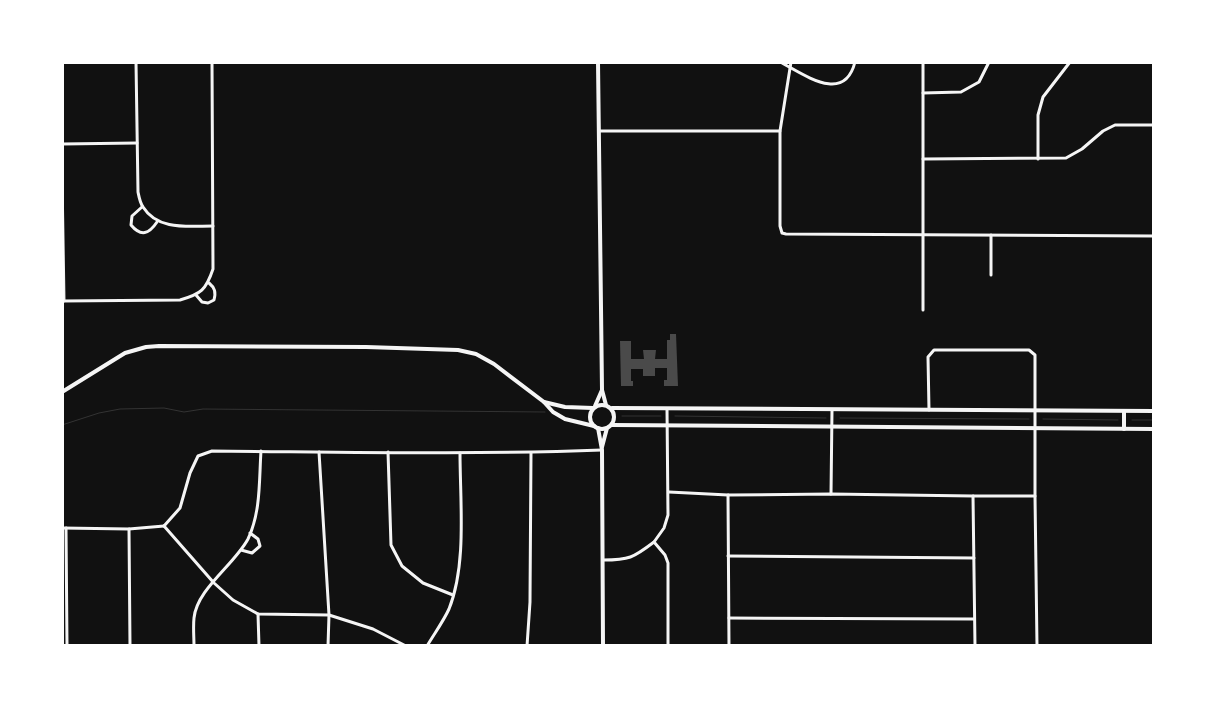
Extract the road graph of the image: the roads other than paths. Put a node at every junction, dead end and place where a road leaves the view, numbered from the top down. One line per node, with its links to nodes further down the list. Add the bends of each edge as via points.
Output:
1 (136, 62): 15 (street)
2 (212, 62): 22 (street)
3 (598, 62): 13 (street)
4 (780, 62): 10 (street)
5 (791, 62): 10 (street)
6 (855, 62): 10 (street, via 852,74 837,84 821,84)
7 (923, 62): 11 (street)
8 (989, 62): 11 (street, via 979,82 961,92)
9 (1070, 62): 18 (street, via 1043,97 1038,115)
10 (790, 67): 14 (street)
11 (923, 93): 17 (street)
12 (1154, 125): 18 (street, via 1115,125 1066,158)
13 (599, 131): 14 (street); 31 (street)
14 (780, 131): 24 (street, via 782,233)
15 (137, 143): 16 (street); 20 (street, via 138,192)
16 (62, 144)
17 (922, 159): 18 (street); 24 (street)
18 (1038, 159)
19 (62, 177): 29 (street)
20 (142, 206): 21 (street); 21 (street, via 132,216 131,225 136,231 145,233)
21 (157, 222): 22 (street, via 176,226)
22 (213, 226): 27 (street, via 213,269)
23 (991, 235): 24 (street); 25 (street); 26 (street)
24 (923, 236): 30 (street)
25 (1154, 236)
26 (991, 275)
27 (208, 283): 28 (street); 28 (street, via 216,292 214,300 202,302)
28 (196, 296): 29 (street, via 180,300)
29 (63, 301)
30 (923, 310)
31 (602, 390): 34 (street); 35 (street)
32 (62, 392): 33 (street, via 119,356 146,347 366,347 458,350 476,354)
33 (544, 402): 35 (street, via 565,407); 46 (street, via 565,419)
34 (606, 405): 35 (street); 36 (street)
35 (594, 407): 46 (street, via 590,417)
36 (612, 408): 37 (street); 43 (street, via 615,418)
37 (667, 409): 38 (street); 44 (street)
38 (832, 410): 39 (street); 45 (street)
39 (929, 410): 40 (street); 40 (street, via 928,357 934,350 1029,350 1035,355)
40 (1035, 411): 41 (street); 48 (street)
41 (1124, 411): 42 (street); 49 (street)
42 (1154, 412)
43 (612, 425): 44 (street); 47 (street)
44 (667, 425): 45 (street); 57 (street)
45 (832, 426): 48 (street); 58 (street)
46 (596, 427): 47 (street); 51 (street)
47 (606, 428): 51 (street)
48 (1035, 428): 49 (street); 61 (street)
49 (1124, 429): 50 (street)
50 (1154, 429)
51 (602, 450): 55 (street); 70 (street)
52 (261, 451): 53 (street); 62 (street, via 212,450 198,456 180,508); 65 (street, via 258,502)
53 (320, 452): 54 (street); 74 (street)
54 (388, 452): 56 (street); 72 (street, via 391,545 402,566 423,583)
55 (530, 453): 56 (street); 85 (street)
56 (460, 454): 72 (street, via 460,556)
57 (669, 492): 59 (street); 66 (street, via 666,523)
58 (831, 494): 59 (street); 60 (street)
59 (728, 495): 68 (street)
60 (973, 496): 61 (street); 69 (street)
61 (1035, 496): 77 (street)
62 (164, 526): 64 (street); 71 (street)
63 (64, 528): 64 (street); 78 (street)
64 (129, 530): 79 (street)
65 (250, 533): 67 (street); 67 (street, via 258,539 260,546 252,553)
66 (654, 542): 70 (street, via 625,560); 87 (street, via 668,563)
67 (241, 550): 71 (street)
68 (728, 556): 69 (street); 75 (street)
69 (974, 558): 76 (street)
70 (603, 560): 86 (street)
71 (214, 583): 73 (street, via 233,600); 80 (street, via 202,598 194,617)
72 (453, 595): 84 (street, via 448,611)
73 (258, 614): 74 (street); 81 (street)
74 (329, 615): 82 (street); 83 (street, via 373,630)
75 (729, 618): 76 (street); 88 (street)
76 (974, 619): 89 (street)
77 (1037, 644)
78 (67, 646)
79 (130, 646)
80 (194, 646)
81 (259, 646)
82 (328, 646)
83 (406, 646)
84 (428, 646)
85 (527, 646)
86 (603, 646)
87 (668, 646)
88 (729, 646)
89 (975, 646)

